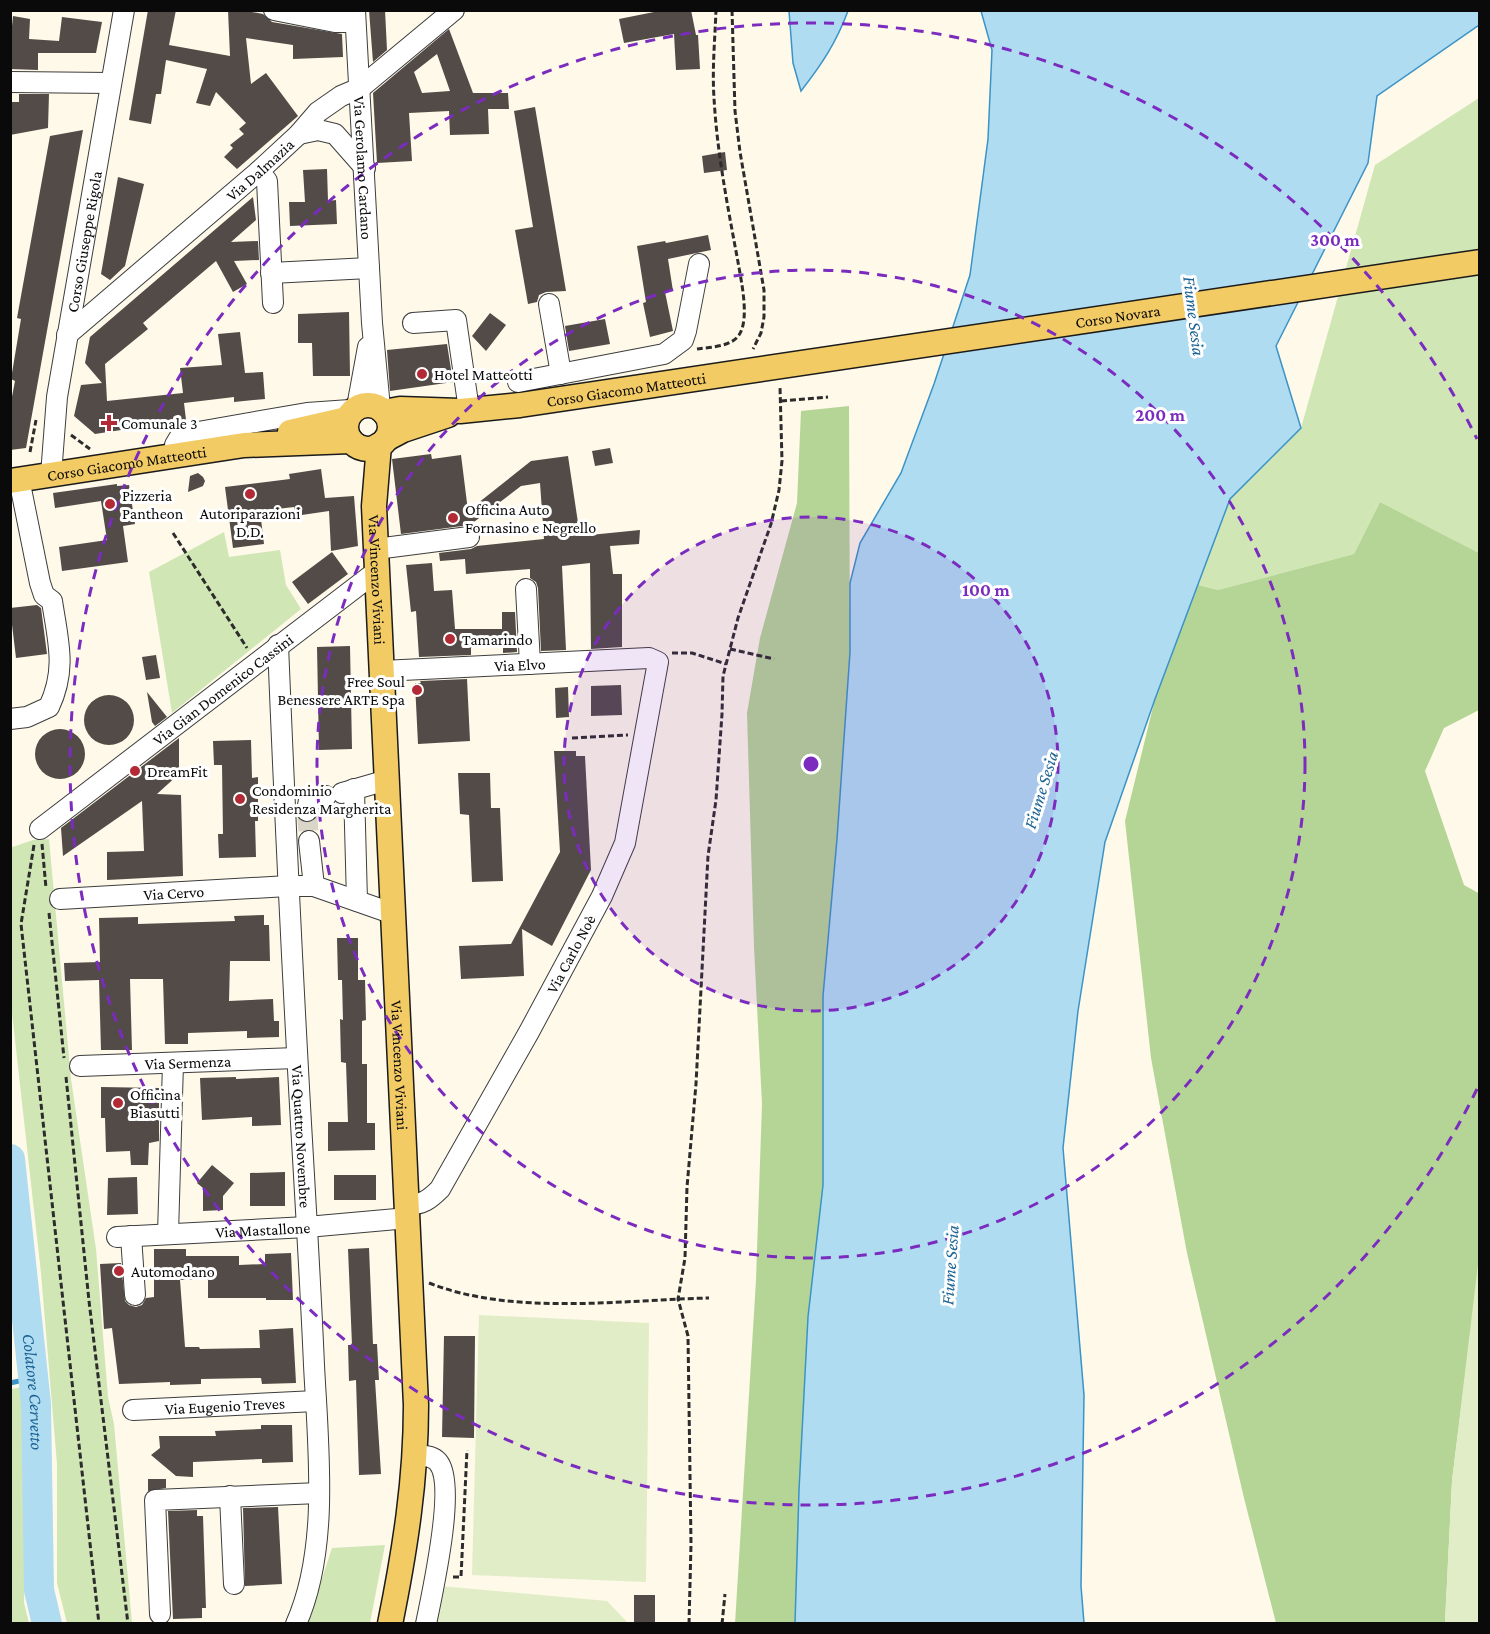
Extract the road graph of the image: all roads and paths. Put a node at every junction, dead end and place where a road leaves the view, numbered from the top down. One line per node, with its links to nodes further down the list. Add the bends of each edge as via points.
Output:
1 (124, 10): 8 (street, Corso Giuseppe Rigola)
2 (274, 10): 6 (street, via 335,22)
3 (454, 10): 9 (street, Via Dalmazia)
4 (716, 10): 22 (path, via 716,133 740,271 744,320 739,335 723,345)
5 (732, 10): 24 (path, via 735,111 764,290 761,333)
6 (355, 16): 9 (street, Via Gerolamo Cardano)
7 (10, 82): 8 (street)
8 (111, 82): 21 (street, Corso Giuseppe Rigola)
9 (360, 88): 10 (street, Via Gerolamo Cardano); 11 (street, Via Dalmazia, via 318,112)
10 (361, 110): 11 (street, via 345,123); 12 (street, Via Gerolamo Cardano)
11 (309, 132): 12 (street, via 335,134); 13 (street, Via Dalmazia)
12 (365, 168): 16 (street, Via Gerolamo Cardano)
13 (259, 171): 17 (street, via 267,181); 21 (street, Via Dalmazia)
14 (1479, 262): 23 (main road, Corso Novara)
15 (699, 264): 22 (street, via 683,340)
16 (369, 268): 17 (street); 30 (street, Via Gerolamo Cardano, via 372,323)
17 (271, 273): 18 (street)
18 (273, 303)
19 (549, 304): 25 (street)
20 (413, 323): 29 (street, via 456,320)
21 (67, 335): 32 (street, Corso Giuseppe Rigola)
22 (664, 354): 25 (street)
23 (785, 365): 24 (main road, Corso Giacomo Matteotti); 28 (path)
24 (737, 373): 26 (main road, Corso Giacomo Matteotti)
25 (561, 374): 26 (street)
26 (519, 385): 29 (main road, Corso Giacomo Matteotti)
27 (828, 398): 28 (path)
28 (781, 401): 39 (path, via 779,490)
29 (464, 411): 30 (main road, Corso Giacomo Matteotti, via 403,430)
30 (366, 425): 31 (main road, Corso Giacomo Matteotti, via 308,427 244,445); 31 (street, via 307,413 181,435); 36 (main road, Via Vincenzo Viviani)
31 (175, 455): 32 (main road, Corso Giacomo Matteotti)
32 (51, 475): 33 (main road, Corso Giacomo Matteotti)
33 (15, 480): 46 (street, via 40,583 44,595 52,601 61,663 57,690 49,707)
34 (173, 533): 41 (path)
35 (469, 537): 36 (street)
36 (376, 560): 38 (street, Via Gian Domenico Cassini); 45 (main road, Via Vincenzo Viviani)
37 (526, 589): 43 (street)
38 (278, 645): 41 (street, Via Gian Domenico Cassini); 54 (street, Via Quattro Novembre)
39 (730, 649): 40 (path); 44 (path)
40 (774, 659)
41 (256, 662): 52 (street, Via Gian Domenico Cassini)
42 (658, 662): 43 (street, Via Elvo, via 649,658); 44 (path, via 664,655 681,652); 47 (street, Via Carlo Noè)
43 (530, 664): 45 (street, Via Elvo)
44 (726, 664): 68 (path, via 708,856 685,1258)
45 (382, 671): 49 (main road, Via Vincenzo Viviani)
46 (15, 718)
47 (644, 737): 48 (path); 62 (street, Via Carlo Noè, via 625,843 602,897 440,1190)
48 (572, 738)
49 (387, 780): 50 (street); 58 (main road, Via Vincenzo Viviani)
50 (341, 793): 51 (street, via 309,800); 57 (street)
51 (307, 811)
52 (40, 829): 56 (path); 77 (path, via 33,847 21,924)
53 (309, 841): 55 (street)
54 (288, 886): 55 (street, Via Cervo); 56 (street, Via Cervo); 59 (street, Via Quattro Novembre)
55 (314, 886): 57 (street)
56 (52, 898): 78 (path, via 89,1301)
57 (357, 902): 58 (street)
58 (394, 914): 62 (main road, Via Vincenzo Viviani)
59 (297, 1058): 60 (street, Via Sermenza); 63 (street, Via Quattro Novembre)
60 (173, 1063): 61 (street, Via Sermenza); 64 (street)
61 (80, 1066)
62 (408, 1212): 63 (street, Via Mastallone); 71 (main road, Via Vincenzo Viviani)
63 (307, 1227): 64 (street, Via Mastallone); 69 (street, Via Quattro Novembre)
64 (168, 1234): 66 (street, Via Mastallone, via 124,1236)
65 (422, 1280): 68 (path, via 464,1294 525,1302)
66 (135, 1295)
67 (709, 1298): 68 (path)
68 (678, 1299): 82 (path, via 688,1336)
69 (316, 1401): 70 (street, Via Eugenio Treves); 72 (street, Via Quattro Novembre)
70 (133, 1410)
71 (416, 1455): 80 (main road, Via Vincenzo Viviani); 81 (street, via 438,1462 444,1475 440,1558)
72 (319, 1493): 73 (street); 79 (street, Via Quattro Novembre, via 314,1564)
73 (230, 1496): 74 (street); 76 (street, via 155,1500)
74 (234, 1584)
75 (725, 1594): 83 (path)
76 (160, 1614)
77 (99, 1623)
78 (128, 1623)
79 (296, 1623)
80 (390, 1623)
81 (426, 1623)
82 (689, 1623)
83 (722, 1623)

